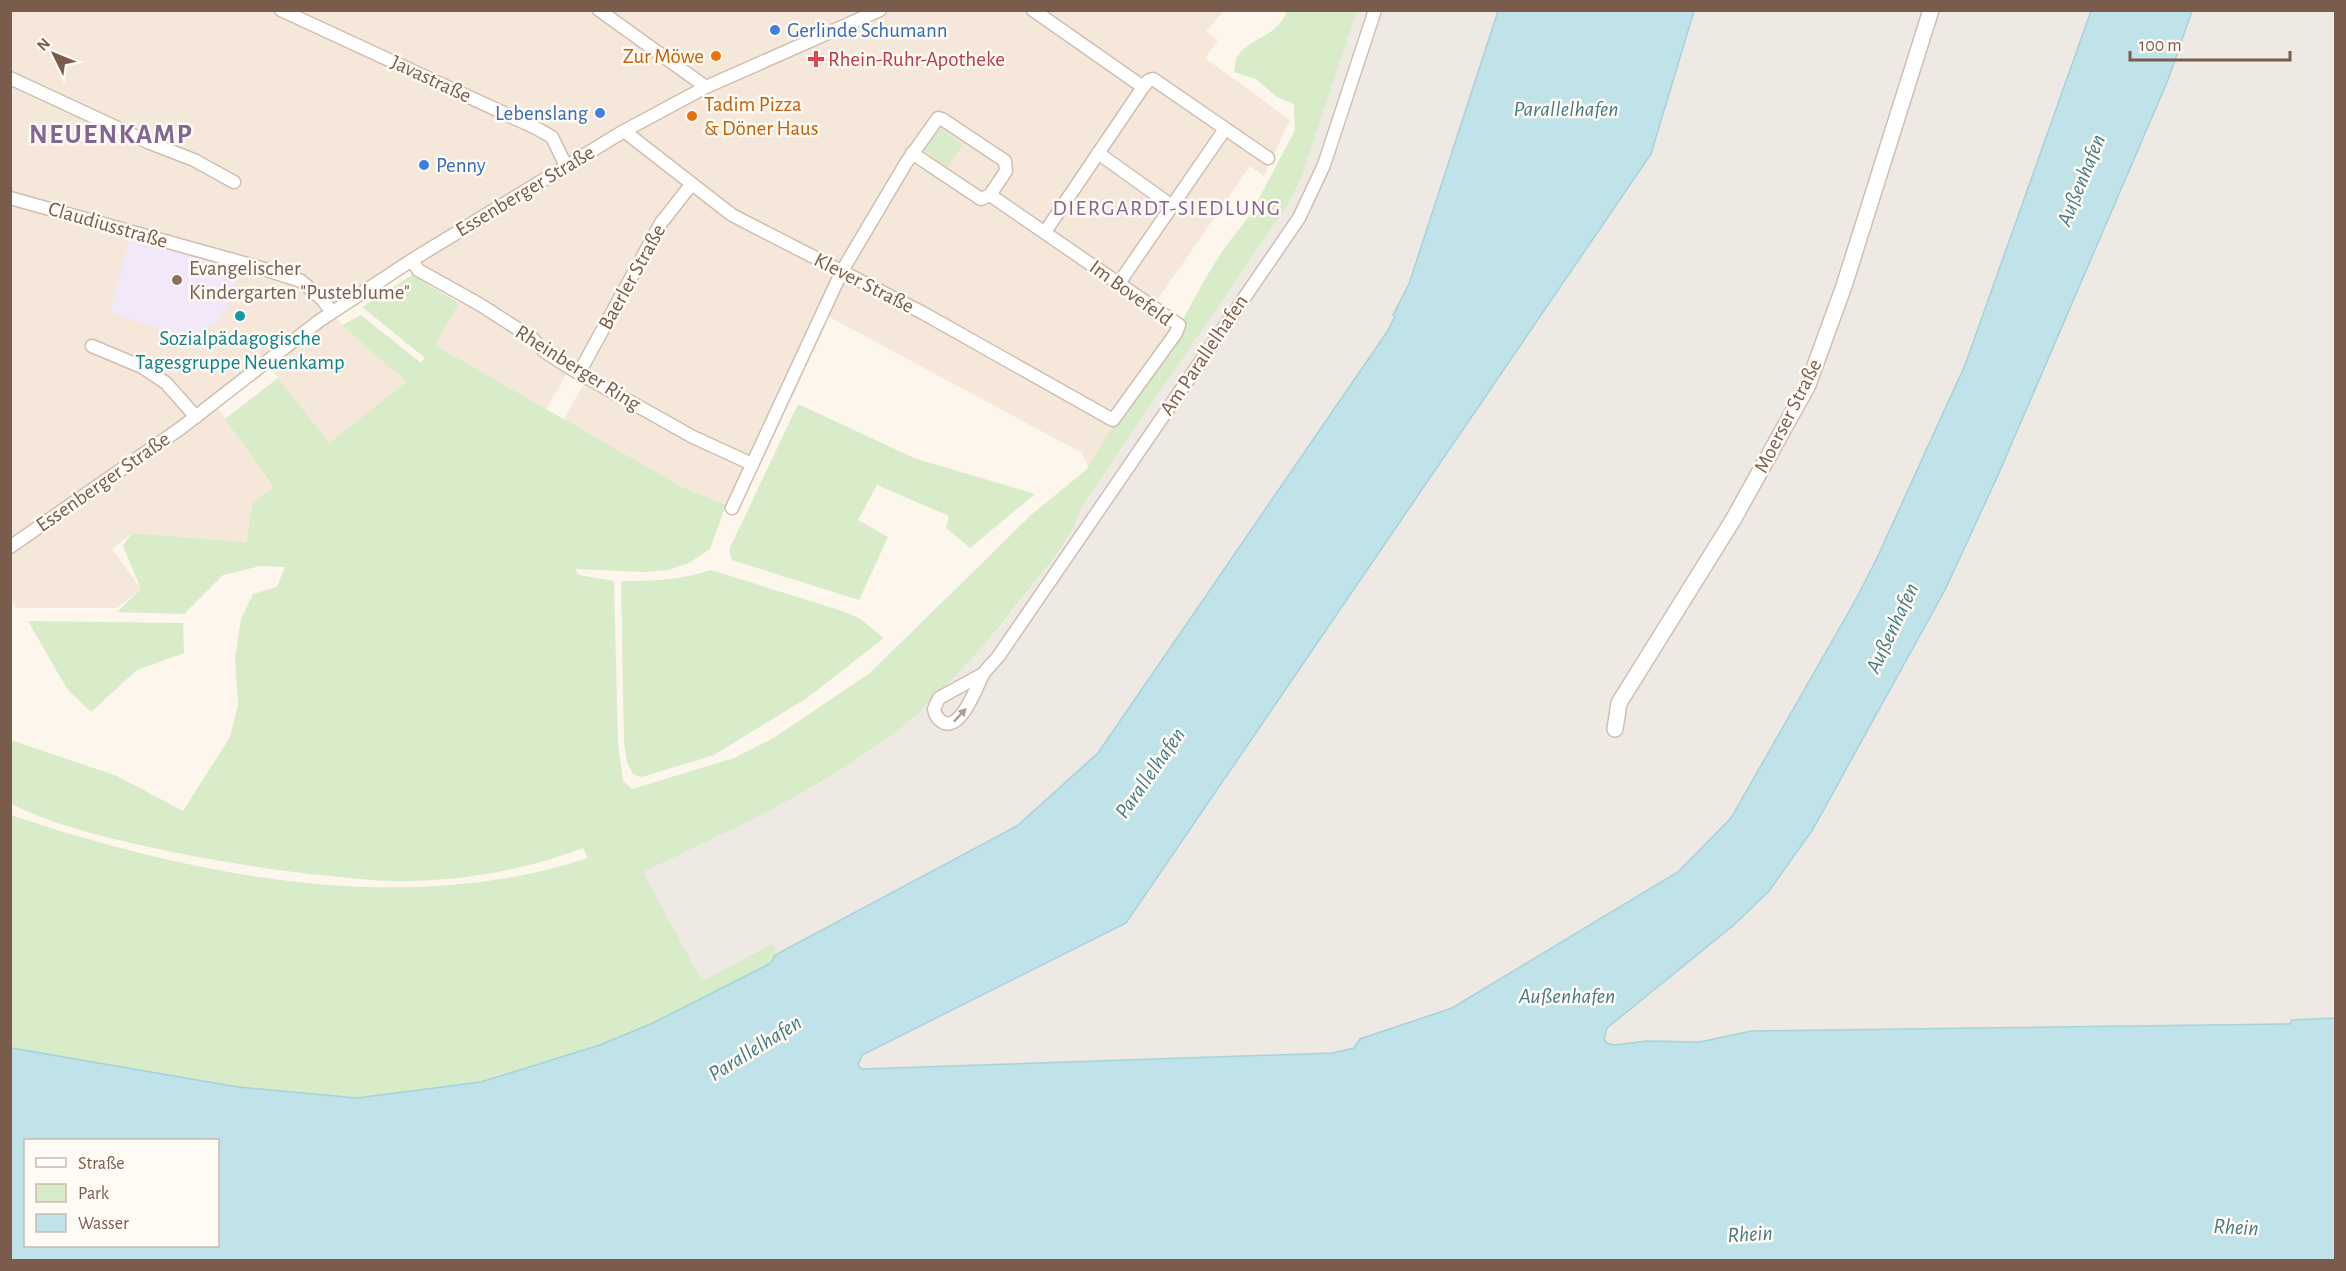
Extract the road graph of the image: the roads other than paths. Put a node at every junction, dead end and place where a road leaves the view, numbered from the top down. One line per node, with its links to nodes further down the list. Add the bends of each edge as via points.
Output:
1 (281, 10): 15 (street, Javastraße, via 536,128 552,137)
2 (599, 10): 8 (street)
3 (880, 10): 8 (street, Essenberger Straße)
4 (1033, 10): 9 (street)
5 (1375, 10): 33 (street, Am Parallelhafen, via 1324,165 1299,218)
6 (1931, 10): 34 (street, Moerser Straße, via 1844,286 1808,385 1733,520 1619,703)
7 (10, 78): 16 (street, via 194,160)
8 (705, 87): 11 (street, Essenberger Straße)
9 (1143, 87): 10 (street, via 1153,79); 13 (street)
10 (1225, 129): 14 (street); 20 (street)
11 (624, 131): 15 (street, Essenberger Straße); 17 (street, Klever Straße)
12 (912, 153): 18 (street, Im Bovefeld, via 981,199); 18 (street, via 933,122 942,119 1005,161 1006,171); 23 (street)
13 (1098, 153): 20 (street); 21 (street)
14 (1268, 158)
15 (566, 166): 22 (street, Essenberger Straße)
16 (234, 182)
17 (691, 185): 23 (street, Klever Straße, via 732,215); 27 (street, Baerler Straße, via 661,223)
18 (990, 195): 21 (street, Im Bovefeld)
19 (10, 198): 25 (street, Claudiusstraße, via 301,281)
20 (1172, 206): 24 (street)
21 (1045, 232): 24 (street, Im Bovefeld)
22 (412, 260): 25 (street, Essenberger Straße); 27 (street, Rheinberger Ring, via 418,270 479,304)
23 (842, 271): 29 (street, Klever Straße); 30 (street)
24 (1119, 283): 29 (street, Im Bovefeld, via 1179,325)
25 (332, 312): 28 (street, Essenberger Straße)
26 (92, 346): 28 (street, via 142,367 166,383)
27 (579, 373): 30 (street, Rheinberger Ring, via 693,437)
28 (196, 417): 32 (street, Essenberger Straße)
29 (1113, 420)
30 (752, 464): 31 (street)
31 (732, 508)
32 (10, 547)
33 (983, 674)
34 (1615, 729)

